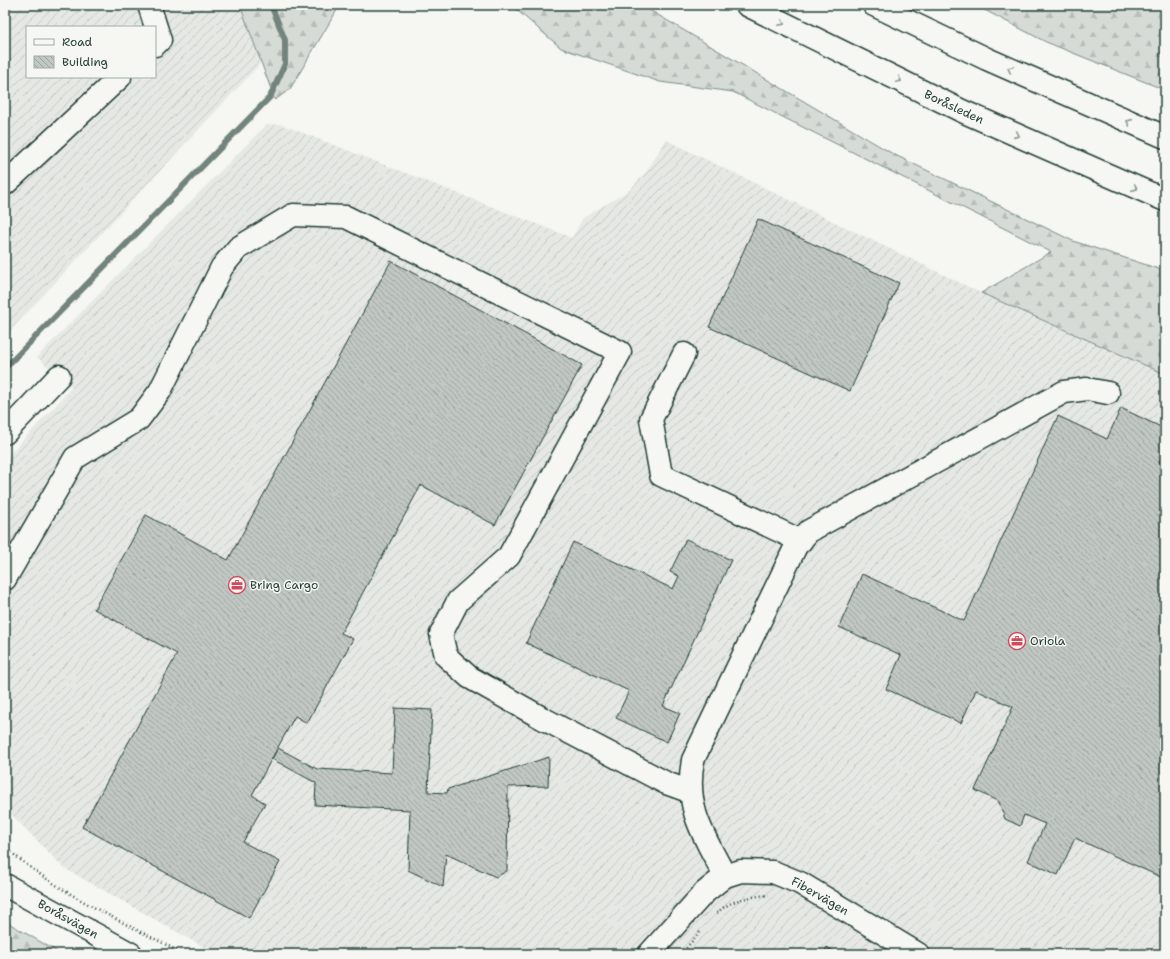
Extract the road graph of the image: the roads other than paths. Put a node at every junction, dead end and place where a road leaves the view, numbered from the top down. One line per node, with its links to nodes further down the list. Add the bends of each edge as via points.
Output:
1 (149, 5): 4 (main road)
2 (747, 5): 10 (main road, Boråsleden, one-way to 10, via 962,111)
3 (874, 5): 8 (main road, one-way to 3, via 986,59)
4 (156, 26)
5 (156, 27): 6 (main road, via 160,40)
6 (156, 44)
7 (119, 78): 9 (main road)
8 (1165, 137)
9 (5, 184)
10 (1165, 200)
11 (684, 354): 15 (main road, via 651,419 661,475)
12 (59, 376): 14 (main road)
13 (1108, 393): 15 (main road, via 1087,389 1064,392 809,531)
14 (5, 434)
15 (801, 541): 17 (main road, via 796,546 693,760)
16 (5, 580): 17 (main road, via 75,458 140,419 160,391 222,267 238,248 293,215 346,217 620,352 509,556 458,601 441,634 446,656 469,677 666,783)
17 (691, 792): 18 (main road, via 693,810)
18 (725, 876): 21 (main road, Fibervägen, via 704,893); 22 (main road, Fibervägen, via 741,870 773,872 800,883)
19 (5, 885): 20 (main road, Boråsvägen)
20 (131, 954)
21 (649, 954)
22 (918, 954)

